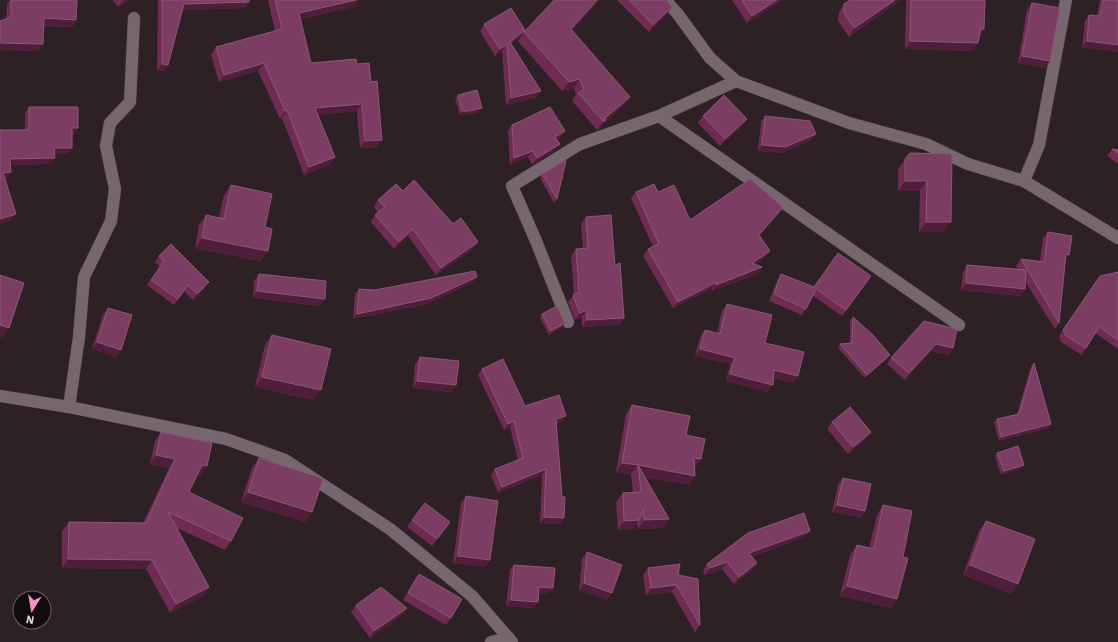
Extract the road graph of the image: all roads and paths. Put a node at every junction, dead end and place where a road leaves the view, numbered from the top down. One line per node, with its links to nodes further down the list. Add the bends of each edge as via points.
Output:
1 (665, 0): 4 (street, via 710,58)
2 (1066, 0): 6 (street, via 1039,145)
3 (134, 18): 11 (street, via 130,102 110,123 106,146 115,189 111,221 84,277)
4 (736, 81): 5 (street); 6 (street, via 849,123 926,144 968,164)
5 (659, 116): 8 (street, via 580,144 512,186); 9 (street)
6 (1024, 181): 7 (street)
7 (1118, 238)
8 (568, 322)
9 (959, 325)
10 (0, 396): 11 (street)
11 (69, 407): 12 (street, via 226,439 285,460 390,529 472,596)
12 (511, 640): 13 (street)
13 (491, 642)

